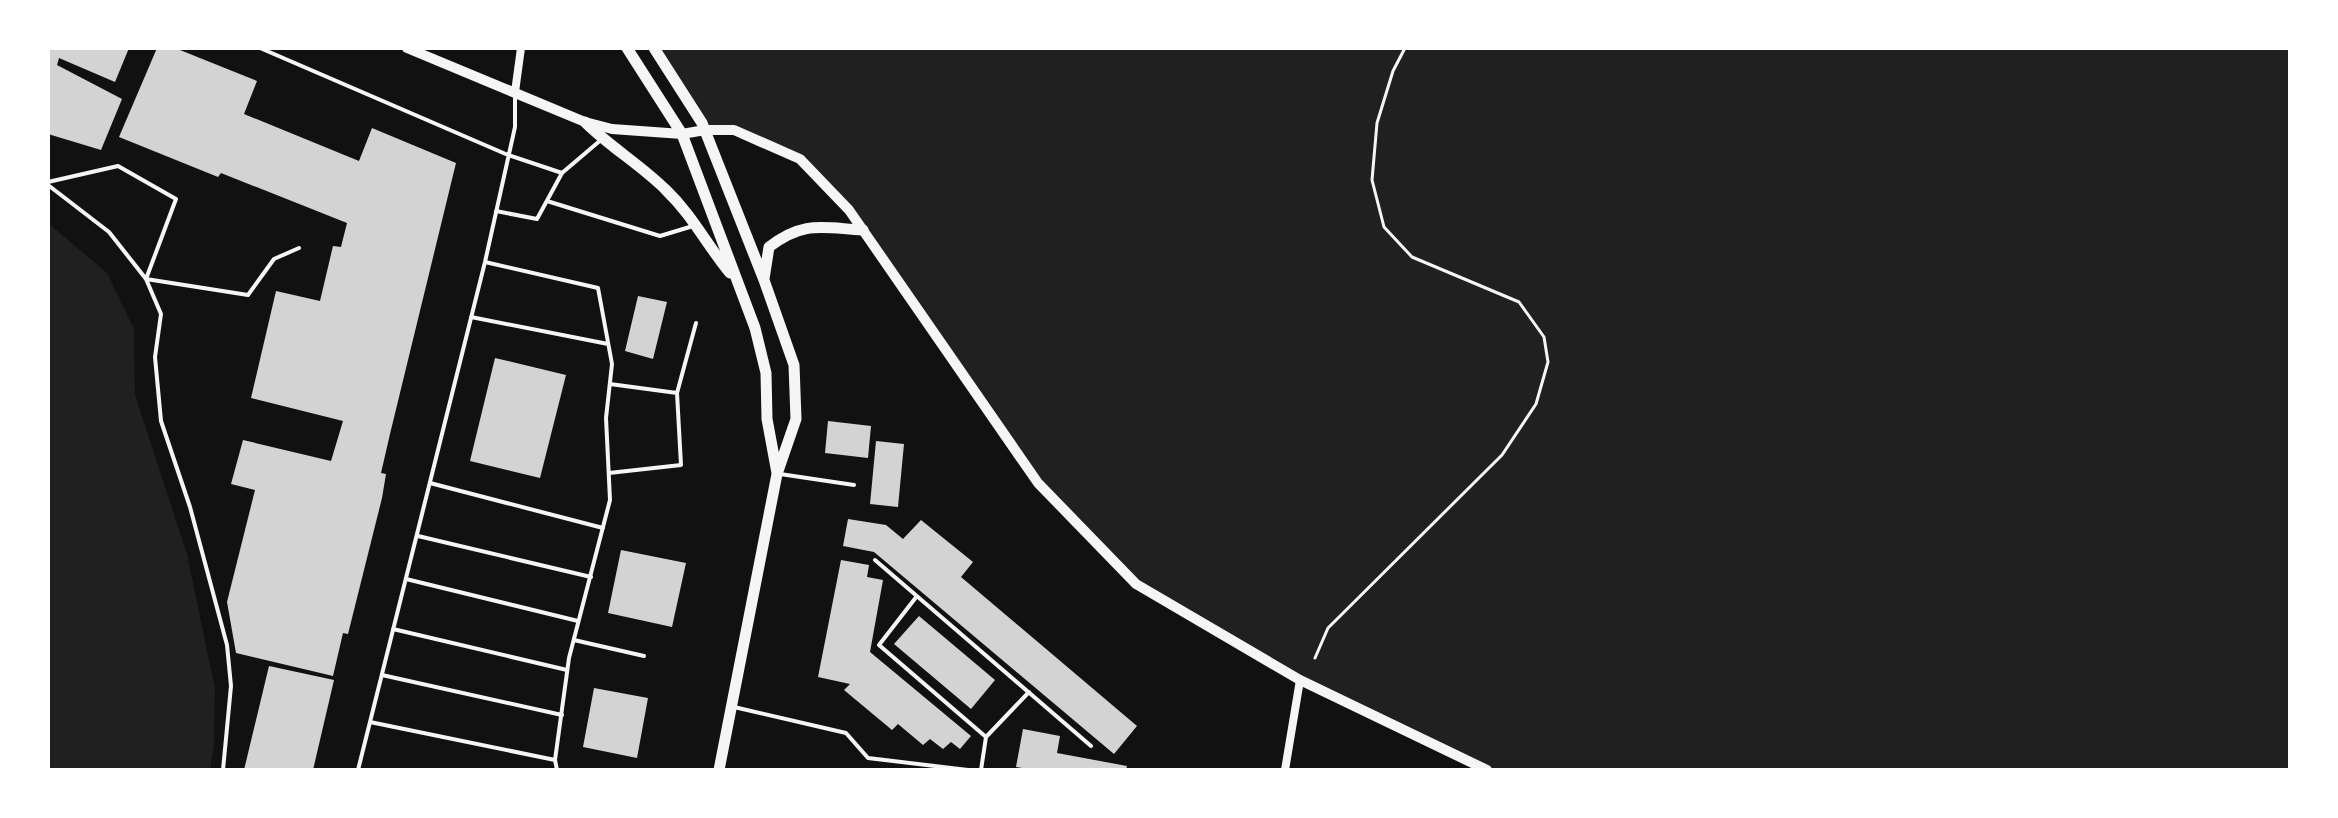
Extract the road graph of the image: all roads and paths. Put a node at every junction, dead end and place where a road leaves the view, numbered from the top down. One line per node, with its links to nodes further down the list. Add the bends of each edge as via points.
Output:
1 (260, 48): 12 (lane)
2 (407, 48): 7 (street)
3 (521, 48): 7 (street)
4 (627, 48): 10 (main road)
5 (654, 48): 9 (main road)
6 (1405, 48): 43 (path, via 1377,123 1372,180 1384,227 1412,257 1519,302 1544,337 1548,362 1536,404 1502,455 1328,628)
7 (515, 92): 8 (street); 12 (lane)
8 (585, 122): 10 (street); 11 (main road)
9 (705, 130): 10 (street); 18 (street, via 734,130 800,159); 22 (main road)
10 (682, 134): 23 (main road)
11 (602, 139): 13 (lane); 17 (main road, via 647,173)
12 (508, 155): 13 (lane); 16 (lane)
13 (562, 173): 15 (lane)
14 (48, 183): 21 (lane, via 109,232); 21 (lane, via 118,166 176,199)
15 (547, 201): 16 (lane, via 537,219); 17 (lane, via 660,236)
16 (496, 211): 20 (lane)
17 (697, 225): 23 (main road)
18 (863, 230): 22 (main road, via 813,226 788,232 769,247); 46 (street, via 1038,483 1136,584)
19 (299, 248): 21 (lane, via 274,259 248,295)
20 (485, 262): 24 (lane); 26 (lane, via 598,288)
21 (146, 279): 54 (lane, via 161,314 155,357 161,421 227,645 231,686)
22 (764, 280): 30 (main road, via 794,365 796,419)
23 (737, 282): 30 (main road, via 766,373)
24 (471, 317): 26 (lane); 31 (lane)
25 (696, 323): 28 (lane)
26 (608, 344): 27 (lane)
27 (610, 384): 28 (lane); 29 (lane)
28 (677, 393): 29 (lane, via 681,465)
29 (609, 473): 33 (lane)
30 (777, 474): 32 (lane); 48 (main road)
31 (430, 483): 33 (lane); 34 (lane)
32 (854, 485)
33 (603, 528): 36 (lane)
34 (416, 536): 36 (lane); 37 (lane)
35 (875, 560): 38 (lane)
36 (591, 577): 39 (lane)
37 (406, 579): 39 (lane); 40 (lane)
38 (917, 596): 47 (lane); 51 (lane, via 879,645)
39 (579, 621): 41 (lane)
40 (393, 629): 44 (lane); 45 (lane)
41 (574, 640): 42 (lane); 44 (lane)
42 (644, 656)
43 (1315, 658)
44 (567, 670): 49 (lane)
45 (382, 675): 49 (lane); 50 (lane)
46 (1300, 680): 60 (street); 61 (street)
47 (1029, 692): 51 (lane); 52 (lane)
48 (732, 707): 57 (main road); 58 (lane, via 846,733 868,758)
49 (562, 715): 53 (lane)
50 (370, 722): 53 (lane); 55 (lane)
51 (986, 737): 59 (lane)
52 (1091, 746)
53 (555, 760): 56 (lane)
54 (223, 770)
55 (358, 770)
56 (557, 770)
57 (719, 770)
58 (968, 770)
59 (981, 770)
60 (1285, 770)
61 (1487, 770)

